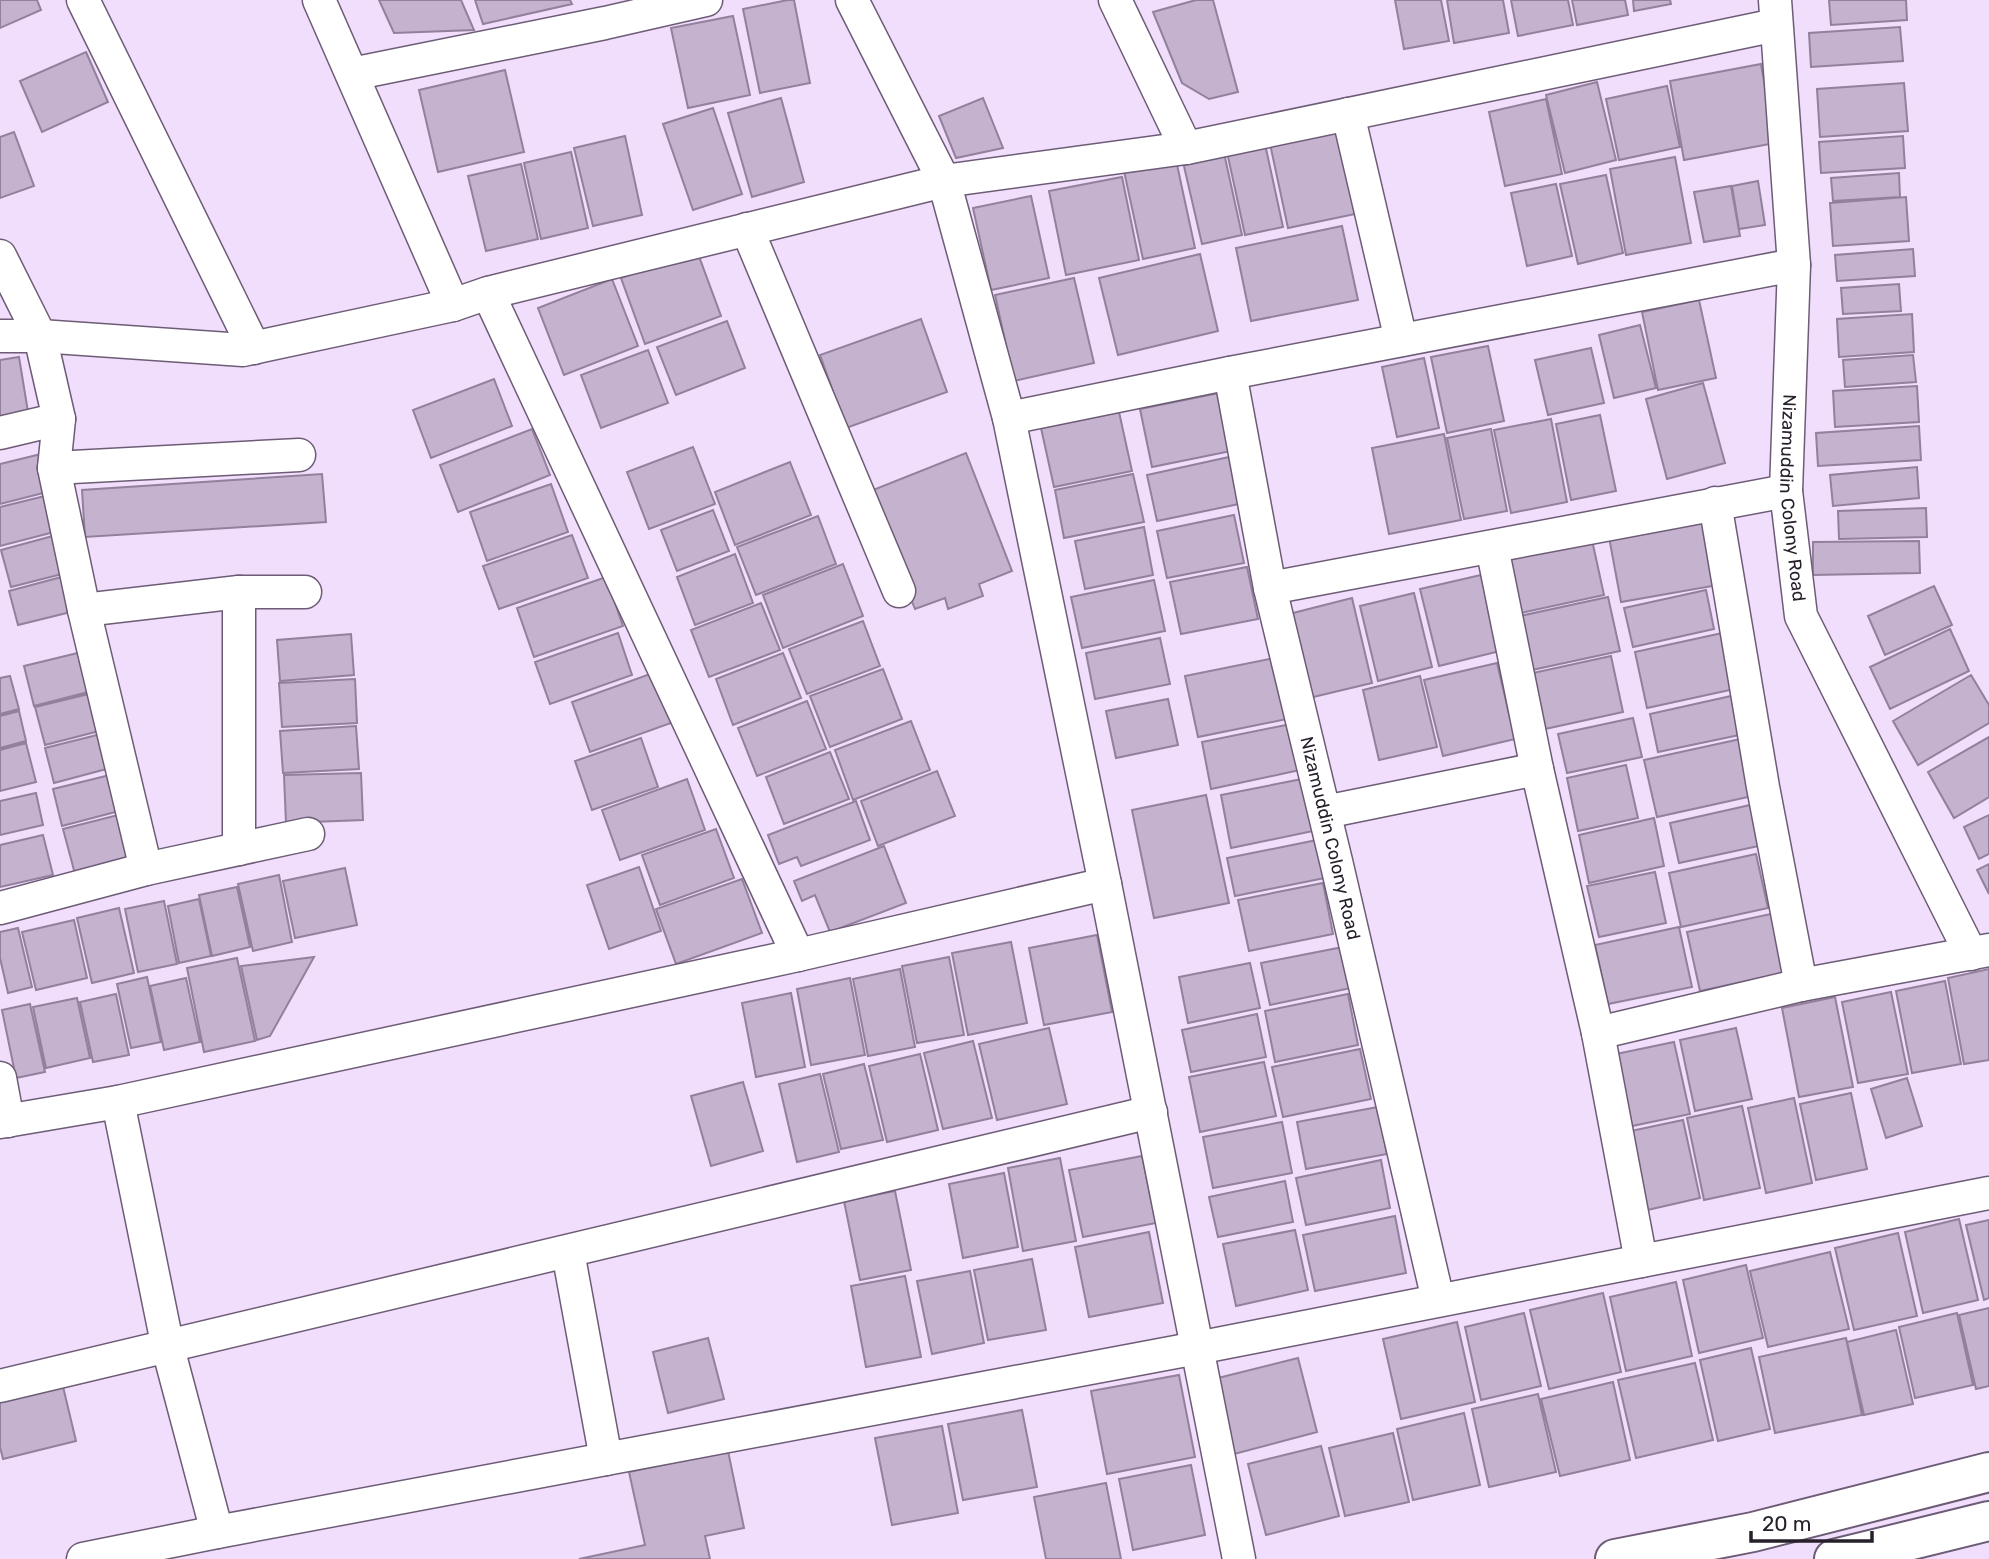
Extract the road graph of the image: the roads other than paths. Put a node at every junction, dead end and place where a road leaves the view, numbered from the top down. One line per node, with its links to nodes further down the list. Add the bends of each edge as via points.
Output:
1 (83, 0): 20 (street)
2 (319, 0): 8 (street)
3 (706, 0): 6 (street)
4 (852, 0): 11 (street)
5 (1115, 0): 10 (street)
6 (599, 11): 8 (street)
7 (1776, 13): 9 (street); 14 (street, Nizamuddin Colony Road)
8 (352, 74): 16 (street)
9 (1348, 114): 10 (street); 19 (street)
10 (1186, 148): 11 (street)
11 (944, 181): 12 (street); 22 (street)
12 (747, 229): 15 (street); 31 (street)
13 (0, 256): 18 (street)
14 (1794, 265): 19 (street); 27 (street, Nizamuddin Colony Road)
15 (488, 293): 16 (street); 43 (street)
16 (453, 305): 20 (street)
17 (0, 336): 18 (street)
18 (40, 336): 20 (street); 23 (street)
19 (1401, 340): 21 (street)
20 (254, 348)
21 (1230, 373): 22 (street); 30 (street, Nizamuddin Colony Road)
22 (1010, 418): 40 (street)
23 (59, 419): 24 (street); 26 (street)
24 (0, 433)
25 (299, 455): 26 (street)
26 (54, 468): 34 (street)
27 (1786, 491): 28 (street); 42 (street, Nizamuddin Colony Road, via 1801,616)
28 (1715, 503): 29 (street); 44 (street)
29 (1492, 547): 30 (street); 35 (street)
30 (1270, 588): 36 (street, Nizamuddin Colony Road)
31 (899, 591)
32 (239, 592): 33 (street); 34 (street); 38 (street)
33 (305, 592)
34 (84, 610): 39 (street)
35 (1537, 769): 36 (street); 45 (street)
36 (1325, 813): 53 (street, Nizamuddin Colony Road)
37 (308, 834): 38 (street)
38 (239, 849): 39 (street)
39 (146, 869): 41 (street)
40 (1105, 884): 43 (street); 48 (street)
41 (0, 908)
42 (1980, 952): 44 (street, Nizamuddin Colony Road)
43 (799, 955): 47 (street)
44 (1801, 985): 45 (street, Nizamuddin Colony Road)
45 (1598, 1033): 52 (street)
46 (0, 1078): 49 (street)
47 (118, 1102): 49 (street); 54 (street)
48 (1151, 1112): 51 (street); 55 (street)
49 (4, 1122)
50 (1989, 1194): 52 (street)
51 (568, 1252): 54 (street); 57 (street)
52 (1641, 1261): 53 (street)
53 (1438, 1300): 55 (street)
54 (168, 1348): 56 (street); 61 (street)
55 (1197, 1348): 57 (street); 64 (street)
56 (0, 1386)
57 (606, 1459): 61 (street)
58 (1989, 1472): 59 (street)
59 (1812, 1517): 62 (street); 66 (street)
60 (1989, 1521): 67 (street)
61 (217, 1532): 63 (street)
62 (1754, 1545): 65 (street)
63 (83, 1559)
64 (1239, 1559)
65 (1615, 1559)
66 (1815, 1559)
67 (1835, 1559)

